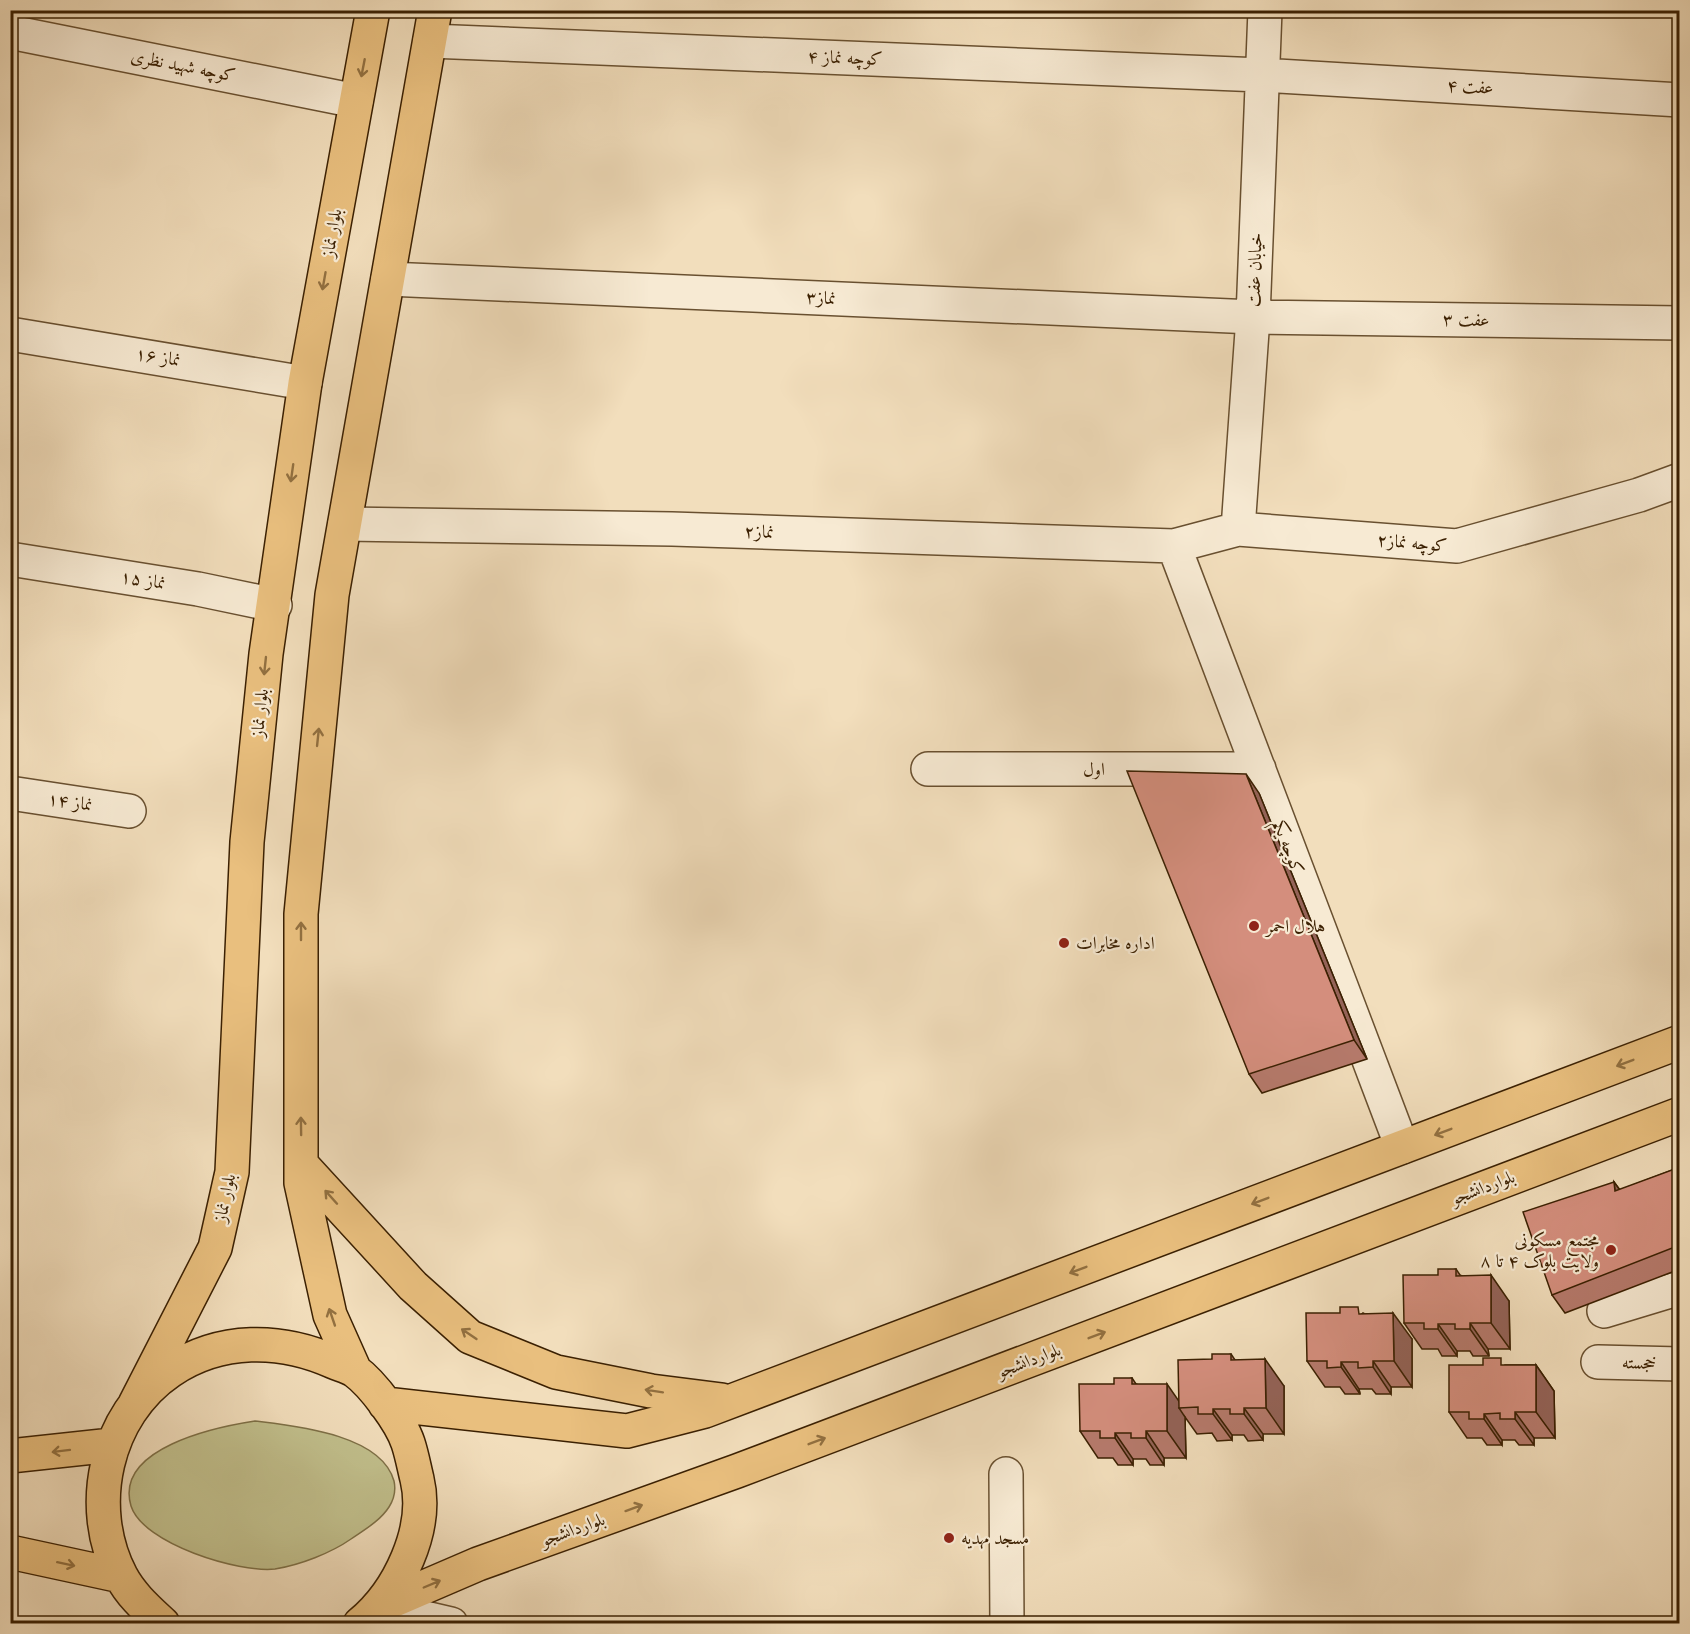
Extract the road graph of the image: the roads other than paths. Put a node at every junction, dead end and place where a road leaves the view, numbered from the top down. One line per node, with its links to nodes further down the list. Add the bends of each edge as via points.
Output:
1 (373, 10): 7 (main road, بلوار نماز, one-way to 7)
2 (1265, 10): 5 (street, خیابان عفت)
3 (433, 26): 5 (street, کوچه نماز ۴); 8 (main road)
4 (10, 32): 7 (street, کوچه شهید نظری)
5 (1260, 75): 6 (street, عفت ۴); 9 (street, خیابان عفت)
6 (1680, 100)
7 (356, 101): 12 (main road, بلوار نماز, one-way to 12)
8 (388, 279): 9 (street, نماز۳); 14 (main road)
9 (1253, 317): 10 (street, عفت ۳); 15 (street, خیابان عفت)
10 (1680, 323)
11 (10, 334): 12 (street, نماز ۱۶)
12 (305, 383): 18 (main road, بلوار نماز, one-way to 18)
13 (1680, 480): 15 (street, کوچه نماز۲, via 1457,546)
14 (345, 524): 16 (street, نماز۲, via 672,529); 26 (main road, one-way to 14, via 301,914 332,595)
15 (1238, 529): 16 (street, کوچه نماز۲)
16 (1174, 546): 20 (street, کوچه یکم)
17 (10, 559): 18 (street, نماز ۱۵)
18 (275, 605): 33 (main road, بلوار نماز, one-way to 33, via 266,654 247,842 232,1173 215,1248)
19 (928, 769): 20 (street, اول)
20 (1259, 769): 25 (street, کوچه یکم)
21 (10, 793): 22 (street, نماز ۱۴)
22 (129, 811)
23 (1680, 1042): 25 (main road, one-way to 25)
24 (1680, 1114): 40 (main road, بلواردانشجو, one-way to 24, via 478,1564 737,1471)
25 (1402, 1147): 32 (main road, one-way to 32)
26 (301, 1164): 31 (main road, one-way to 26, via 330,1315 301,1183); 32 (main road, one-way to 26, via 651,1391 556,1372 470,1337 413,1286)
27 (1680, 1288): 28 (street)
28 (1604, 1311)
29 (1598, 1362): 30 (street, خجسته)
30 (1680, 1364)
31 (355, 1371): 33 (main road, via 308,1350 261,1343 213,1350 170,1371); 34 (main road)
32 (733, 1401): 34 (main road, via 627,1431)
33 (135, 1404): 35 (main road, بلوار نماز)
34 (385, 1404): 40 (main road, via 408,1442 418,1485 417,1529 402,1571)
35 (112, 1445): 36 (main road, one-way to 36); 39 (main road, بلوار نماز, via 104,1478 102,1512 108,1545)
36 (10, 1456)
37 (1006, 1474): 44 (street)
38 (10, 1552): 39 (main road, one-way to 39)
39 (128, 1587): 41 (main road); 42 (main road)
40 (365, 1619): 43 (street)
41 (155, 1623)
42 (163, 1623)
43 (451, 1623)
44 (1007, 1623)

